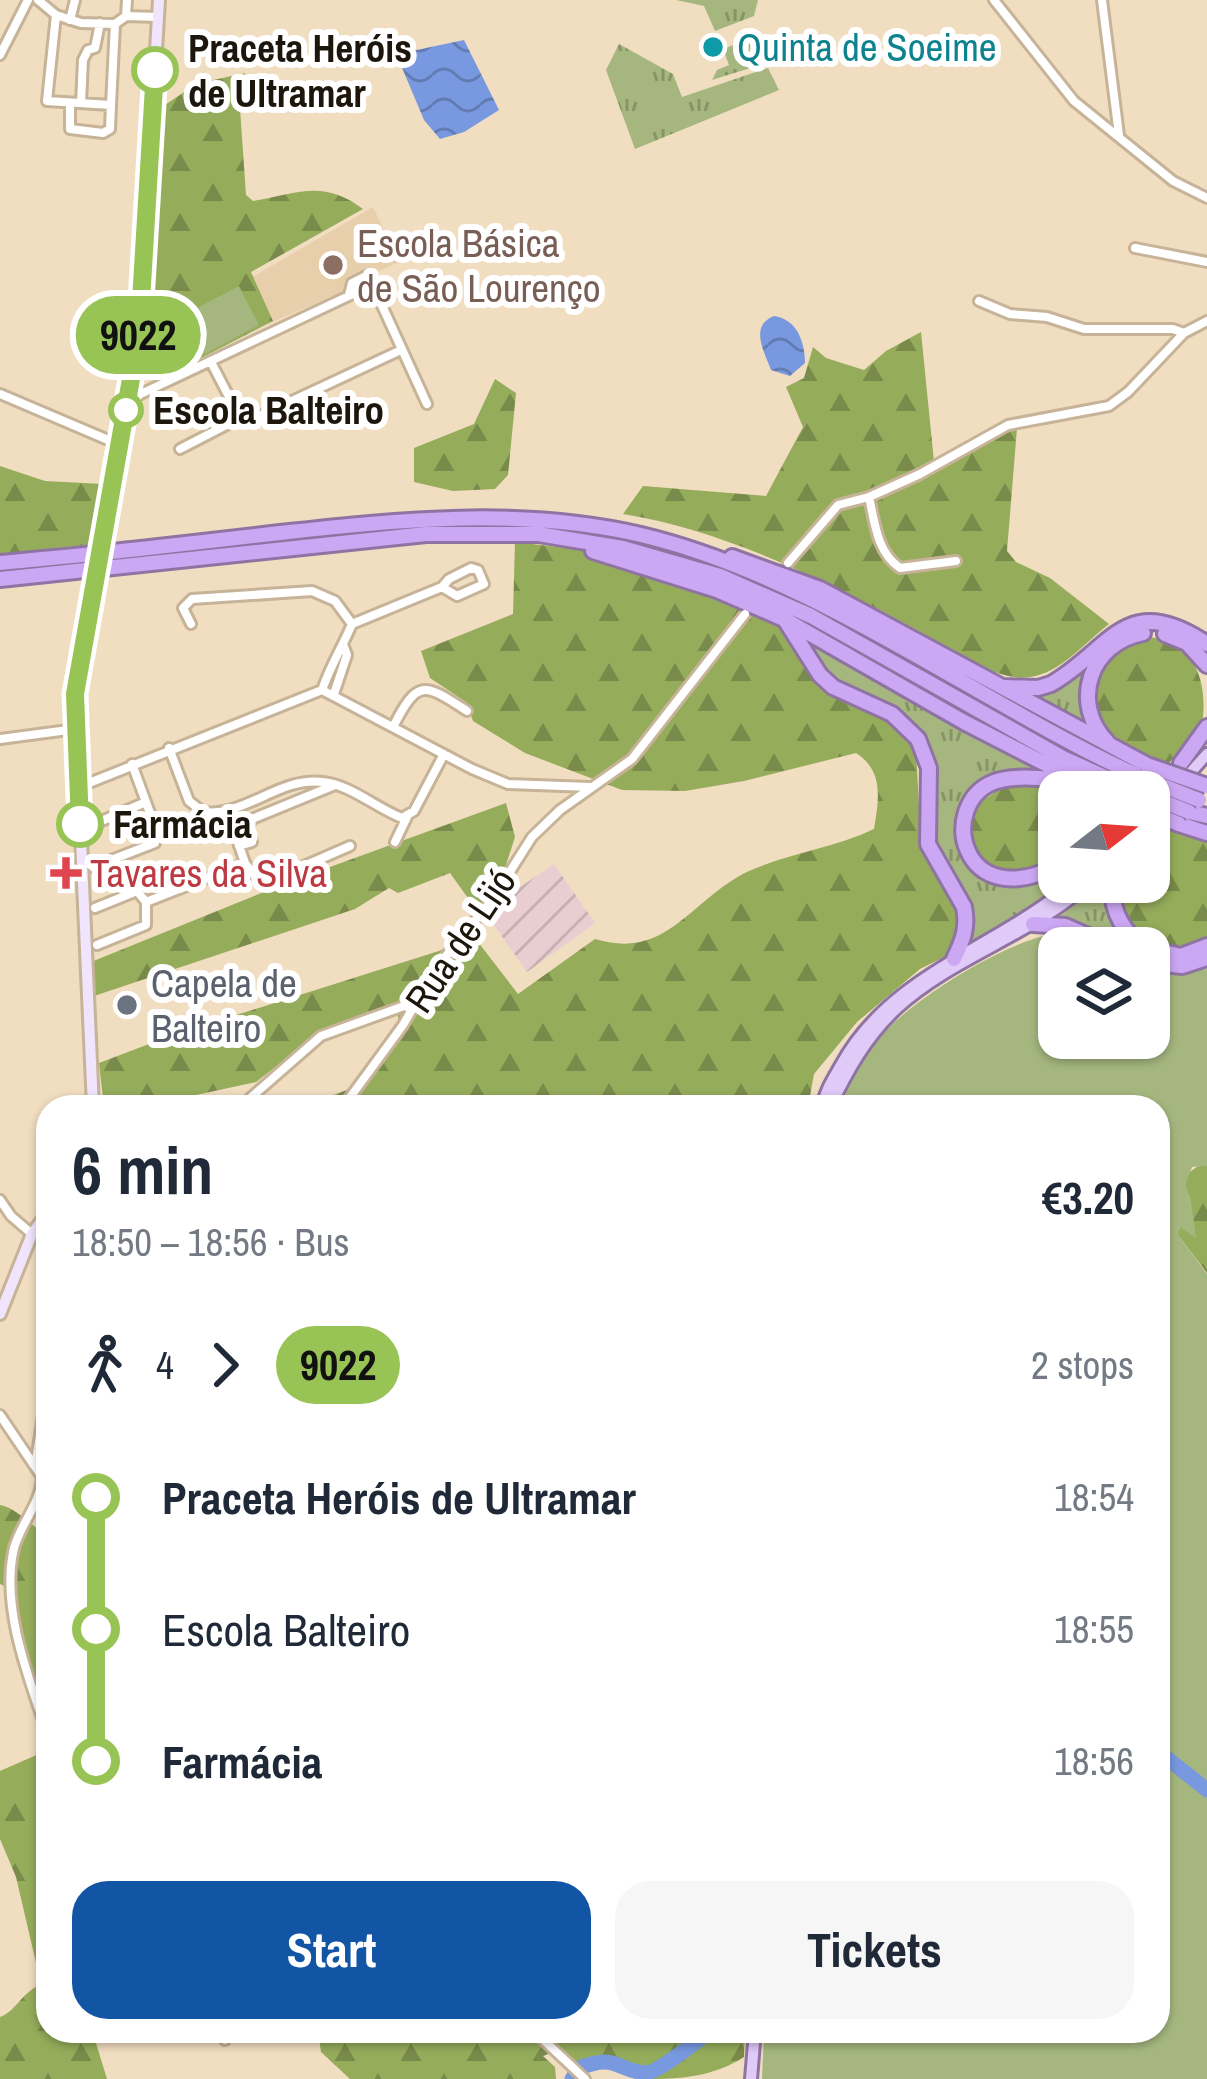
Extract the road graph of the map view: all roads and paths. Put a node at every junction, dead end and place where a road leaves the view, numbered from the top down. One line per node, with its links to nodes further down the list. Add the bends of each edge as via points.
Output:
1 (28, 0): 14 (street)
2 (38, 0): 8 (street)
3 (75, 0): 11 (street)
4 (127, 0): 9 (street)
5 (160, 0): 10 (street)
6 (994, 0): 17 (street, via 1066,93)
7 (1102, 0): 17 (street)
8 (56, 15): 11 (street); 15 (street, via 47,100)
9 (126, 16): 10 (street); 13 (street)
10 (158, 17): 27 (street)
11 (70, 20): 12 (street)
12 (100, 23): 13 (street); 15 (street)
13 (115, 24): 16 (street)
14 (0, 55)
15 (75, 103): 16 (street); 16 (street, via 70,129 103,133)
16 (111, 105)
17 (1119, 136): 18 (street)
18 (1207, 198)
19 (1135, 248): 20 (street)
20 (1207, 262)
21 (979, 301): 23 (street, via 1084,328)
22 (1207, 321): 23 (street)
23 (1184, 333): 32 (street, via 1109,406 988,433)
24 (401, 350): 25 (street, via 372,285); 28 (street); 29 (street)
25 (211, 362): 27 (street); 29 (street)
26 (0, 394): 30 (street)
27 (128, 400): 30 (street)
28 (427, 404)
29 (240, 418): 31 (street)
30 (120, 446): 52 (street, bridge, via 75,694)
31 (179, 449)
32 (869, 497): 35 (street, via 890,561 900,568); 37 (street, via 838,505)
33 (640, 535): 36 (highway, via 540,520 426,518); 47 (highway, via 661,535 820,589); 63 (highway, via 817,603)
34 (579, 541): 38 (highway, via 426,534); 41 (highway); 62 (highway, via 720,576 811,616 1065,759)
35 (956, 561)
36 (0, 563)
37 (788, 563)
38 (0, 579)
39 (442, 587): 39 (street, via 457,596 484,584 471,568); 43 (street)
40 (746, 614): 69 (street, Rua de Lijó, via 632,760)
41 (784, 619): 61 (highway); 93 (highway, via 832,687 892,714 925,752 928,844 966,918)
42 (191, 624): 43 (street, via 182,608 192,599 312,591 341,606)
43 (352, 624): 44 (street)
44 (344, 644): 48 (street); 49 (street)
45 (1207, 644): 47 (highway, via 1173,626 1136,624 1051,684)
46 (1207, 665): 56 (highway, via 1172,635 1138,633 1111,645 1092,670 1088,704)
47 (988, 682): 56 (highway)
48 (322, 690): 49 (street); 55 (street)
49 (334, 694): 51 (street)
50 (467, 711): 51 (street, via 417,689)
51 (393, 727): 57 (street)
52 (76, 729): 54 (street); 68 (street)
53 (1207, 732): 60 (highway)
54 (0, 739)
55 (169, 748): 59 (street); 73 (street, via 189,801 203,812)
56 (1116, 751): 64 (highway)
57 (444, 754): 69 (street, via 508,784); 74 (street)
58 (1207, 754): 60 (main road)
59 (132, 764): 68 (street); 71 (street)
60 (1188, 765): 66 (main road); 70 (main road)
61 (1059, 771)
62 (1107, 771)
63 (1121, 771)
64 (1131, 771)
65 (1038, 778): 82 (highway, via 998,781 966,810 968,850 982,869 1022,881)
66 (1170, 781)
67 (337, 785): 73 (street, via 293,784); 74 (street); 78 (street, via 252,819 252,842)
68 (79, 787): 96 (street)
69 (592, 788): 95 (street, Rua de Lijó, via 532,837)
70 (1170, 789)
71 (146, 802): 75 (street); 81 (street, via 155,842)
72 (1196, 805): 76 (highway)
73 (227, 810): 78 (street)
74 (407, 817): 77 (street)
75 (92, 825)
76 (1205, 829)
77 (395, 842)
78 (239, 846): 80 (street)
79 (350, 846): 80 (street, via 267,882)
80 (245, 863): 83 (street)
81 (94, 867)
82 (1038, 874)
83 (146, 902): 86 (street, via 139,890); 89 (street, via 146,925)
84 (1041, 903): 93 (main road)
85 (1062, 903): 87 (main road)
86 (95, 908)
87 (1033, 924): 88 (highway); 100 (main road, via 898,1007)
88 (1066, 927)
89 (98, 945)
90 (1207, 946): 91 (highway)
91 (1170, 954)
92 (1207, 958): 94 (highway)
93 (954, 959): 99 (main road, via 861,1032)
94 (1170, 965)
95 (413, 1009): 97 (street, via 321,1036); 98 (street, Rua de Lijó)
96 (92, 1095)
97 (254, 1095)
98 (352, 1095)
99 (825, 1095)
100 (833, 1095)
101 (0, 1200): 103 (street)
102 (36, 1228): 103 (street)
103 (32, 1234): 104 (street)
104 (0, 1313)
105 (0, 1415): 107 (street)
106 (36, 1456): 107 (street)
107 (35, 1462)
108 (36, 1500): 109 (street, via 15,1544 10,1586)
109 (36, 1695)
110 (546, 2043): 112 (street)
111 (754, 2043): 113 (main road)
112 (578, 2075)
113 (752, 2079)

